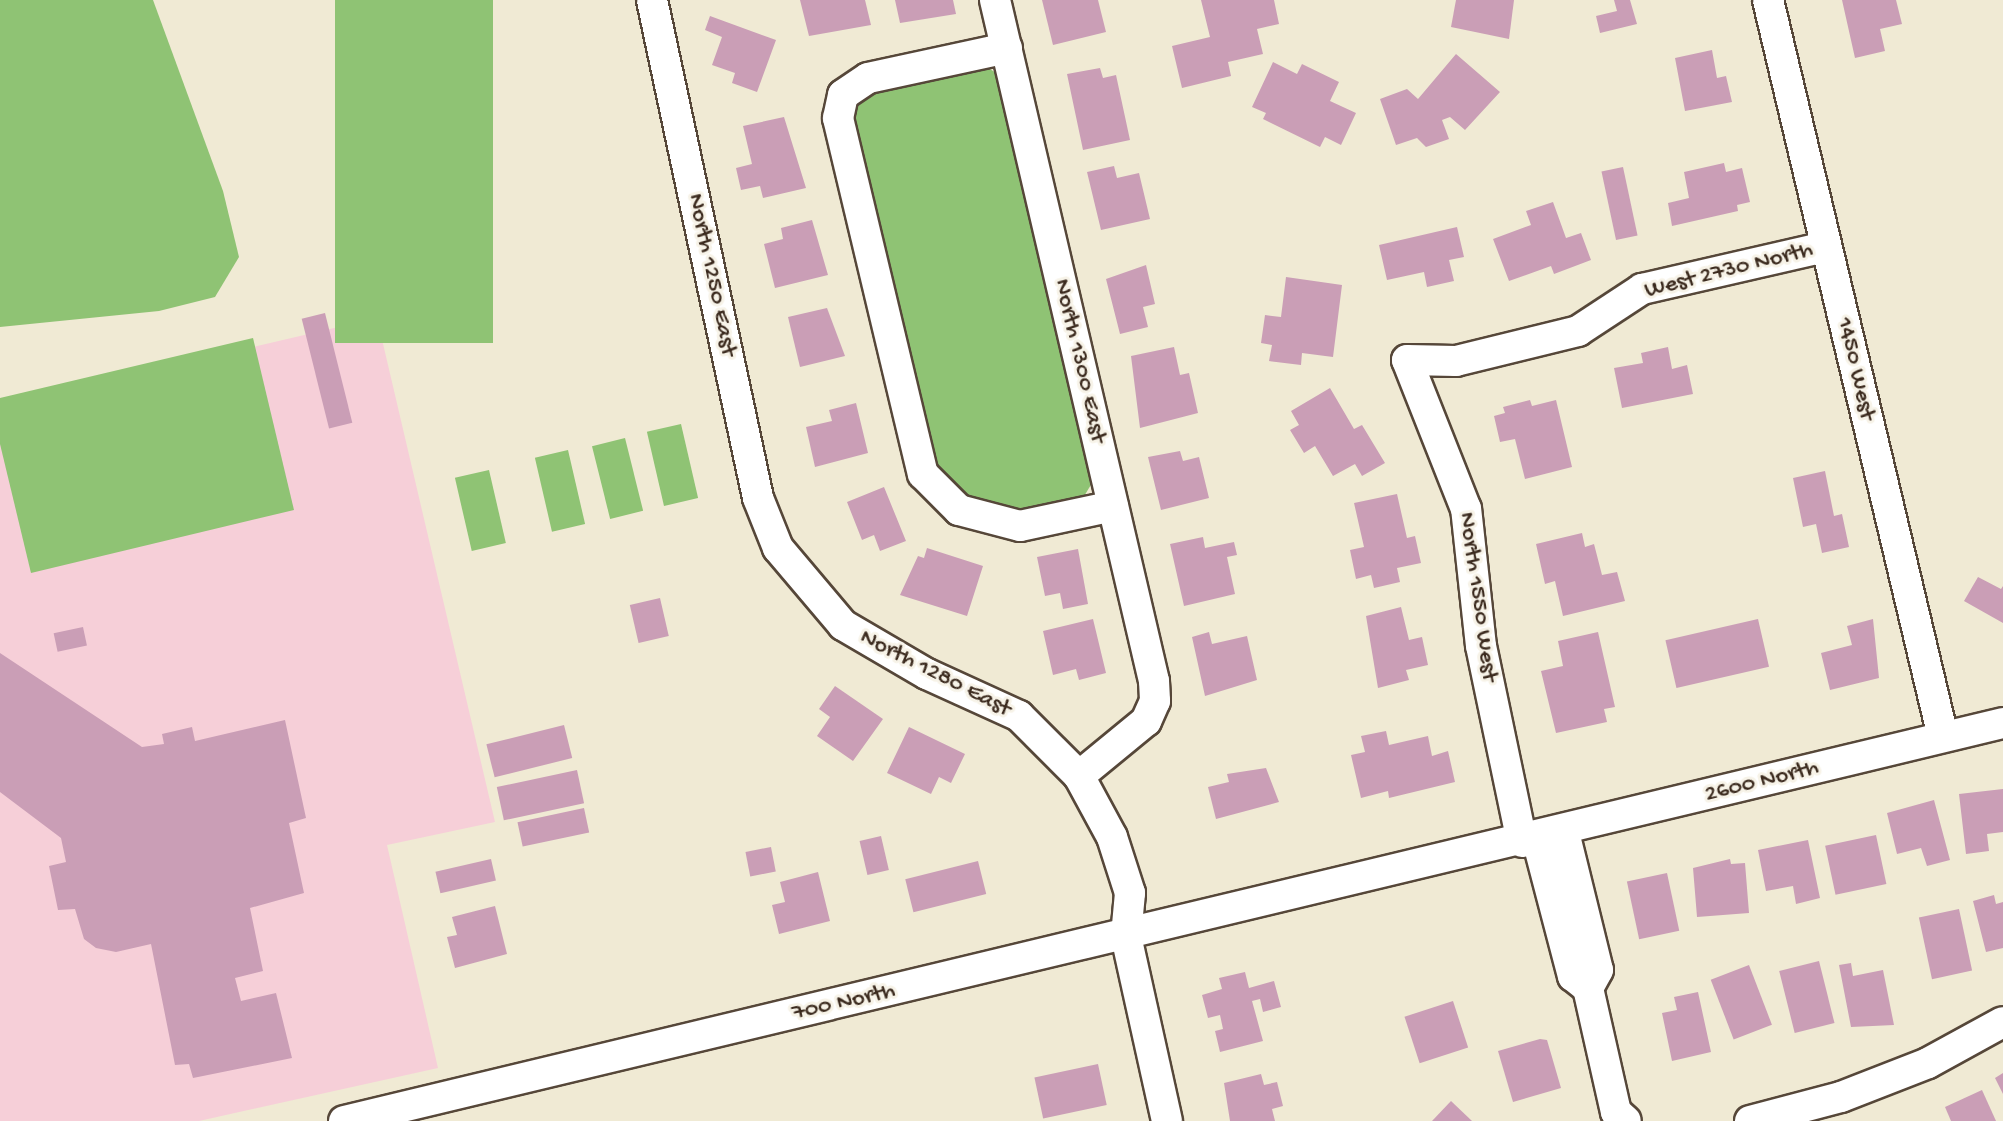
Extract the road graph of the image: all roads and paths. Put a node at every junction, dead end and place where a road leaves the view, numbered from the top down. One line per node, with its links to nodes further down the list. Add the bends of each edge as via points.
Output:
1 (652, 0): 8 (street, North 1250 East, via 758,498)
2 (995, 0): 4 (street, North 1300 East)
3 (1768, 0): 5 (street, 1450 West)
4 (1007, 48): 7 (street, North 1300 East); 7 (street, via 868,78 843,95 838,118 923,474 959,510 1020,526)
5 (1826, 247): 6 (street, West 2730 North, via 1642,289 1578,331 1456,361); 10 (street, 1450 West)
6 (1407, 360): 12 (street, North 1550 West, via 1466,509 1481,646)
7 (1113, 506): 11 (street, North 1300 East, via 1155,701 1146,721)
8 (778, 548): 11 (street, North 1280 East, via 843,625 927,674 1019,716)
9 (2003, 723): 10 (street, 2600 North)
10 (1943, 737): 12 (street, 2600 North)
11 (1079, 776): 14 (street, North 1280 East, via 1112,837 1130,893)
12 (1541, 838): 13 (street, 2600 North); 19 (street, North 1550 West, via 1598,970 1588,988 1616,1112)
13 (1344, 884): 14 (street, 700 North)
14 (1126, 936): 16 (street, 700 North); 18 (street, North 1280 East)
15 (2003, 1022): 20 (street, via 1928,1063 1841,1097)
16 (392, 1116): 17 (street, 700 North)
17 (344, 1121)
18 (1167, 1121)
19 (1626, 1121)
20 (1750, 1121)

